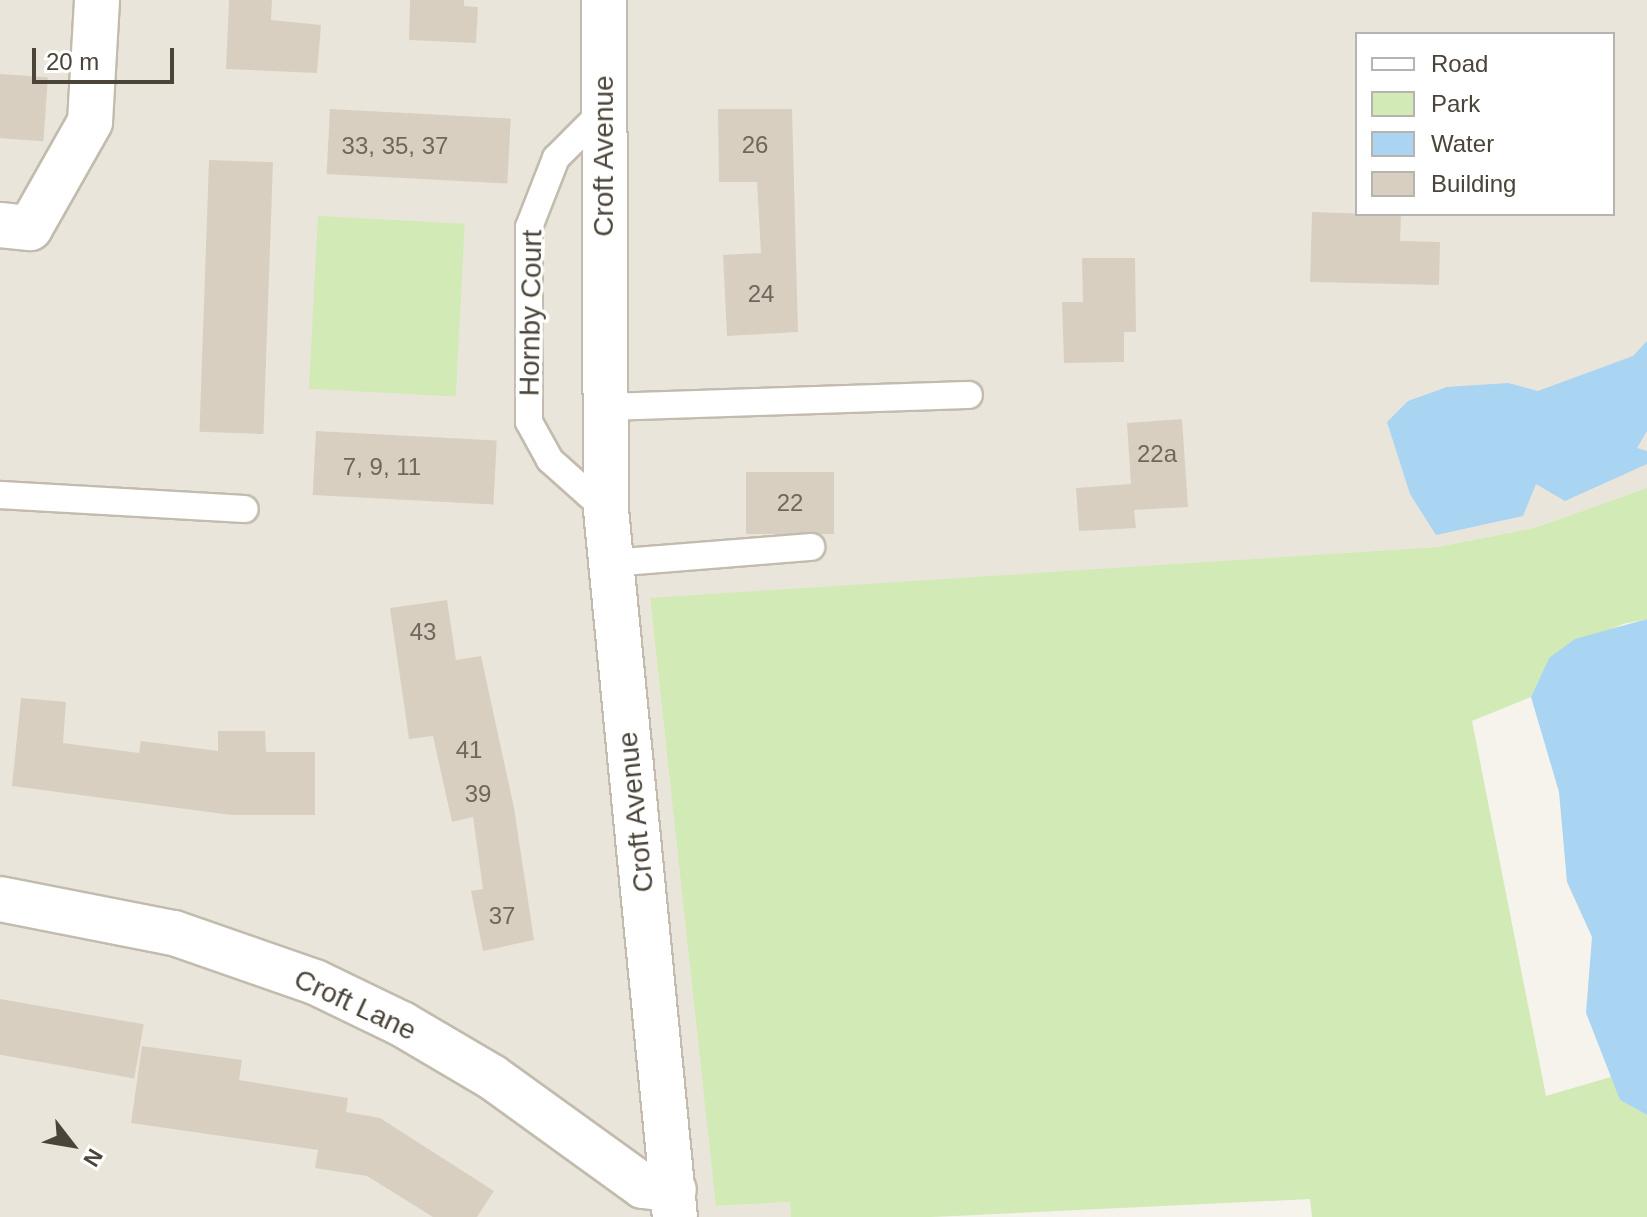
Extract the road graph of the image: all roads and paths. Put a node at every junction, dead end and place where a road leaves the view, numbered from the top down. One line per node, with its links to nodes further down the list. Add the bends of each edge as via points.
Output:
1 (97, 0): 4 (street, via 90,122 30,228)
2 (604, 0): 3 (street, Croft Avenue)
3 (604, 110): 6 (street, Croft Avenue); 9 (lane, Hornby Court, via 556,158 529,227 529,422 550,460)
4 (0, 225)
5 (969, 395): 6 (lane)
6 (605, 407): 9 (street, Croft Avenue)
7 (0, 495): 8 (lane)
8 (245, 509)
9 (606, 510): 11 (street, Croft Avenue)
10 (811, 547): 11 (lane)
11 (611, 563): 13 (street, Croft Avenue)
12 (0, 899): 13 (street, Croft Lane, via 174,933 315,982 402,1024 492,1077)
13 (674, 1203)

